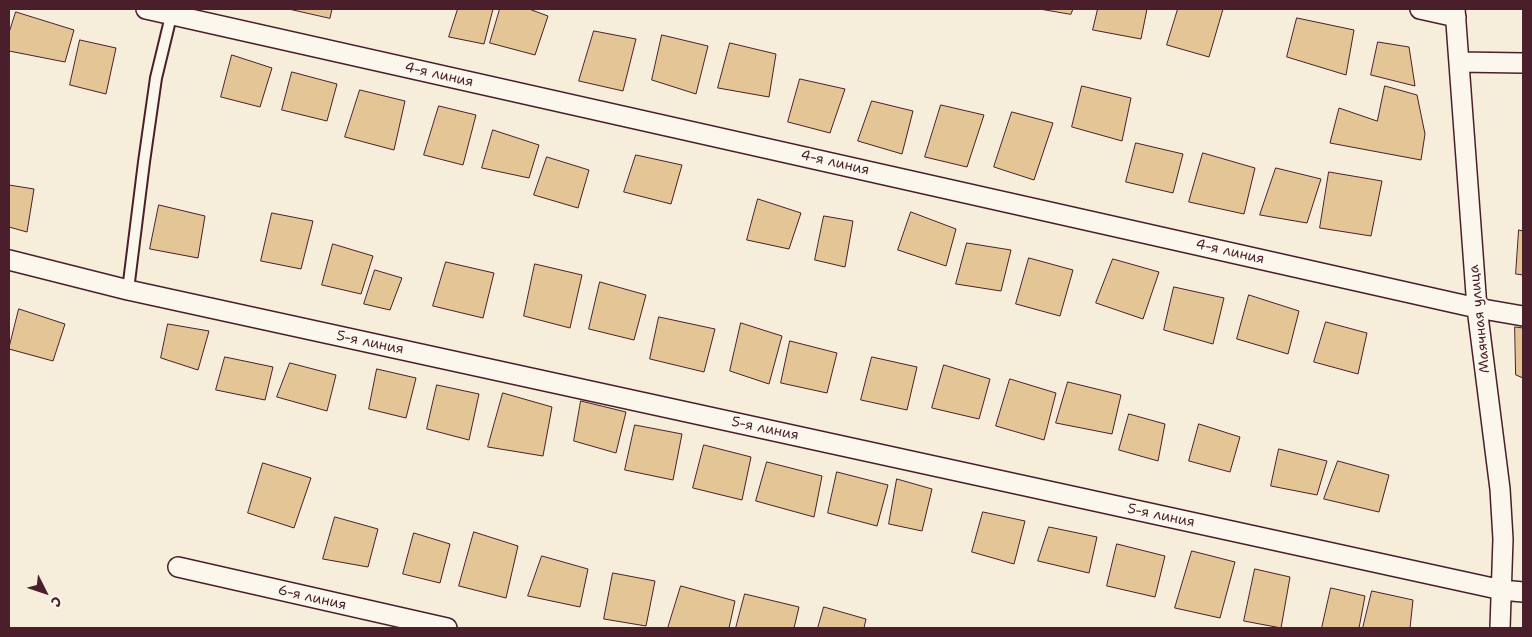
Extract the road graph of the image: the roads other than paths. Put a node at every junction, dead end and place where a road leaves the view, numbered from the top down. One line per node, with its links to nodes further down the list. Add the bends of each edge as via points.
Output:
1 (146, 9): 3 (street, 4-я линия)
2 (1420, 9): 4 (street)
3 (172, 12): 8 (lane, via 156,78); 9 (street, 4-я линия)
4 (1456, 13): 5 (street, Маячная улица)
5 (1459, 62): 6 (street); 9 (street, Маячная улица)
6 (1523, 63)
7 (9, 260): 8 (street, 5-я линия)
8 (128, 290): 12 (street, 5-я линия)
9 (1477, 308): 10 (street, 4-я линия); 12 (street, Маячная улица, via 1500,490)
10 (1523, 316)
11 (178, 567): 14 (street, 6-я линия)
12 (1502, 590): 13 (street, 5-я линия); 15 (street, Маячная улица)
13 (1523, 592)
14 (446, 628)
15 (1500, 628)

